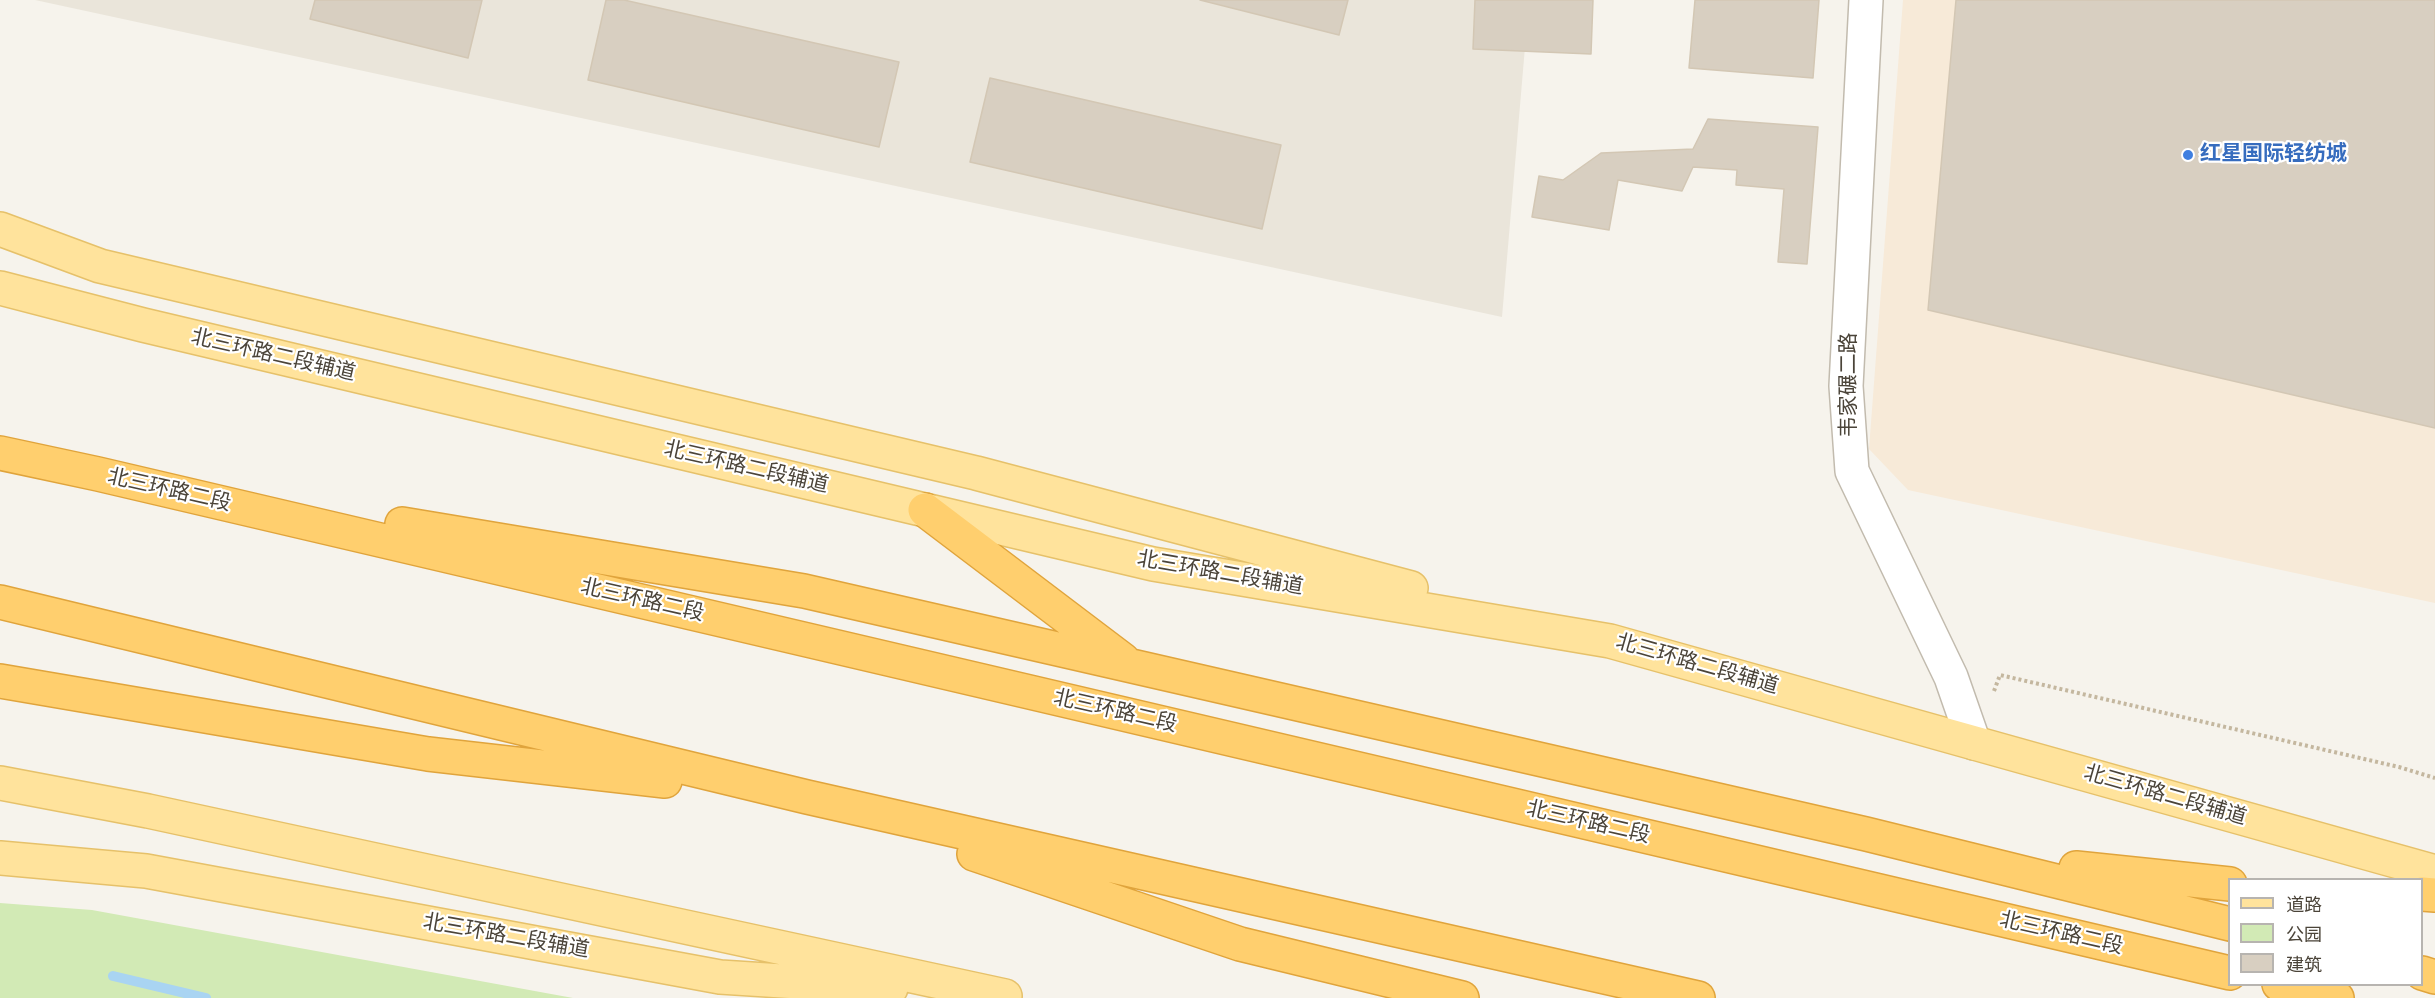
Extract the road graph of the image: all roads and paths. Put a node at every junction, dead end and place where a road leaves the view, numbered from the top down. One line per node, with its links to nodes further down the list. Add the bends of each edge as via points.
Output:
1 (1866, 0): 12 (street, 韦家碾二路, via 1846,386 1852,471 1951,677)
2 (0, 229): 8 (main road, via 100,266 976,473)
3 (0, 288): 6 (main road, 北三环路二段辅道)
4 (0, 453): 5 (highway, 北三环路二段)
5 (98, 474): 9 (highway, via 804,591); 22 (highway, 北三环路二段)
6 (925, 510): 8 (main road, 北三环路二段辅道, via 1153,564); 9 (highway)
7 (0, 602): 15 (highway)
8 (1610, 640): 12 (main road, 北三环路二段辅道)
9 (1131, 666): 16 (highway)
10 (0, 681): 15 (highway, via 428,754)
11 (1992, 695): 13 (path, via 2000,675)
12 (1974, 743): 18 (main road, 北三环路二段辅道)
13 (2435, 777)
14 (3, 783): 24 (main road)
15 (807, 798): 25 (highway, via 1240,944); 26 (highway)
16 (1944, 854): 20 (highway); 21 (highway)
17 (0, 858): 24 (main road, 北三环路二段辅道, via 146,871 720,977)
18 (2419, 863): 19 (main road, 北三环路二段辅道)
19 (2435, 872)
20 (2228, 884)
21 (2228, 924)
22 (2228, 973)
23 (2287, 986): 27 (highway)
24 (1010, 997)
25 (1462, 998)
26 (1698, 998)
27 (2337, 998)

